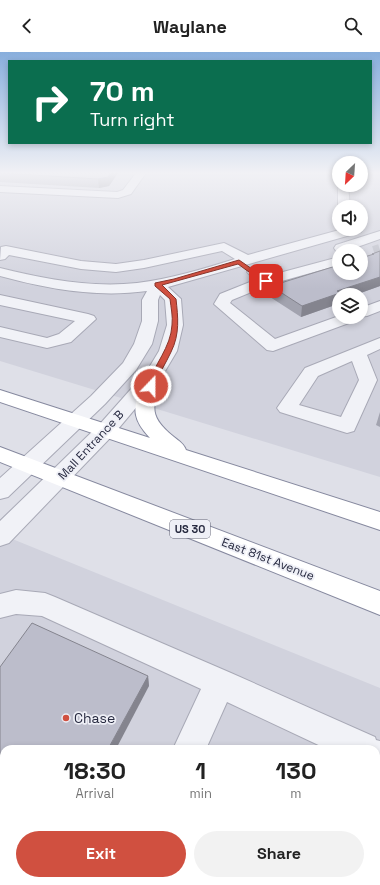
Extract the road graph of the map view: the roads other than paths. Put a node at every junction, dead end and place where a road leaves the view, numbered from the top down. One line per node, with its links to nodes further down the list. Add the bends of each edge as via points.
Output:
1 (379, 227): 2 (lane); 5 (lane)
2 (368, 228)
3 (333, 236): 4 (lane)
4 (319, 240): 6 (lane); 9 (lane)
5 (354, 244)
6 (332, 249)
7 (0, 256): 9 (lane, via 6,250 81,265 116,268 224,246)
8 (332, 257): 11 (lane)
9 (242, 260): 11 (lane); 13 (lane)
10 (0, 272): 12 (lane, via 34,281)
11 (266, 281): 17 (lane, via 225,297 222,304 272,346)
12 (59, 284): 13 (lane, via 117,289); 14 (lane)
13 (158, 284): 21 (lane, Mall Entrance B, via 173,299 176,325 168,351); 23 (lane, via 150,300 150,321 143,344 130,366)
14 (4, 304): 18 (lane, via 88,319 65,338 47,343)
15 (380, 306): 16 (lane)
16 (368, 310)
17 (332, 324)
18 (0, 332)
19 (380, 343): 20 (lane)
20 (358, 352)
21 (155, 374): 24 (lane, Mall Entrance B); 26 (highway, via 144,410 149,424 158,436)
22 (0, 396): 23 (highway)
23 (76, 421): 24 (highway); 27 (lane)
24 (106, 430): 26 (highway); 28 (lane, Mall Entrance B)
25 (0, 454): 27 (highway, East 81st Avenue / US 30)
26 (187, 456): 30 (highway)
27 (28, 465): 28 (highway, East 81st Avenue / US 30); 29 (lane)
28 (59, 478): 31 (lane, Mall Entrance B); 32 (highway, East 81st Avenue / US 30)
29 (0, 491)
30 (380, 520)
31 (0, 536)
32 (380, 603)
33 (0, 606): 34 (lane, via 16,602 45,605)
34 (220, 684): 35 (lane); 36 (lane)
35 (323, 740): 37 (lane)
36 (191, 745)
37 (345, 745)

